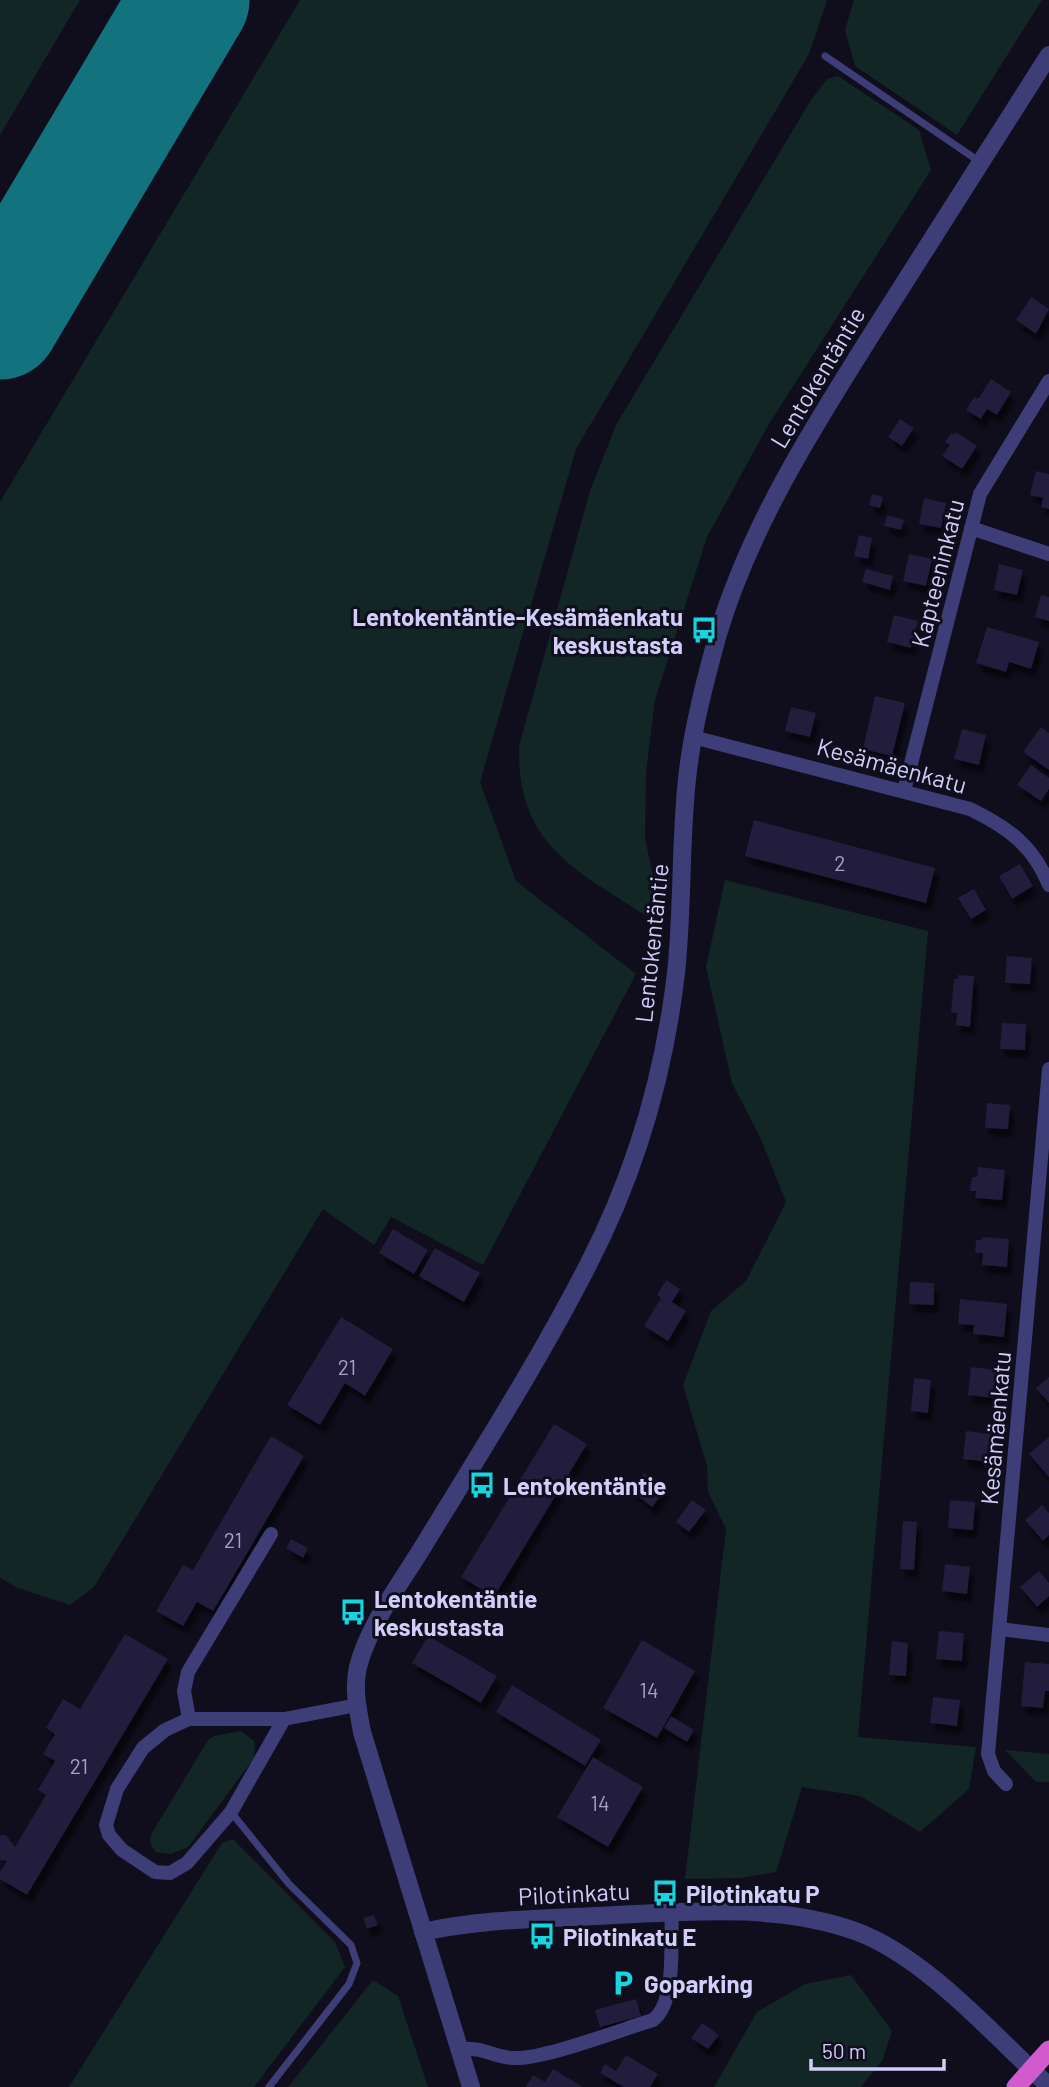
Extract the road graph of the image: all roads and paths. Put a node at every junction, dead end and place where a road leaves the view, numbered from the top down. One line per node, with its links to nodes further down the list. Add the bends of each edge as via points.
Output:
1 (1049, 55): 3 (street, Lentokentäntie)
2 (825, 56): 3 (lane)
3 (981, 162): 7 (street, Lentokentäntie, via 776,493 719,633)
4 (1049, 381): 5 (street, Kapteeninkatu, via 980,494)
5 (971, 528): 6 (street); 8 (street, Kapteeninkatu)
6 (1049, 554)
7 (693, 737): 8 (street, Kesämäenkatu); 14 (street, Lentokentäntie, via 668,1027 628,1179 589,1265 539,1354 364,1648 357,1671)
8 (904, 791): 9 (street, Kesämäenkatu, via 970,809 1002,824 1031,851)
9 (1049, 885)
10 (1049, 1069): 12 (street, Kesämäenkatu)
11 (271, 1534): 15 (street, via 188,1672 184,1691)
12 (1000, 1629): 13 (street); 17 (street, Kesämäenkatu, via 988,1754 994,1771)
13 (1049, 1635)
14 (357, 1705): 16 (street); 20 (street, Lentokentäntie)
15 (189, 1719): 16 (street); 18 (street, via 143,1748 117,1789 106,1825 109,1835 122,1850 155,1872 170,1873 187,1864)
16 (284, 1719): 18 (street)
17 (1006, 1784)
18 (231, 1812): 24 (lane, via 289,1884 351,1945 357,1963 349,1984)
19 (672, 1912): 20 (street, Pilotinkatu, via 470,1922); 21 (street, via 668,1999 653,2021 535,2055 511,2058 478,2047); 23 (street, Pilotinkatu, via 744,1911 795,1917 856,1932 918,1966)
20 (423, 1932): 21 (street, Lentokentäntie)
21 (459, 2049): 25 (street, Lentokentäntie)
22 (1049, 2050): 26 (highway)
23 (1049, 2086)
24 (269, 2087)
25 (471, 2087)
26 (1016, 2087)

